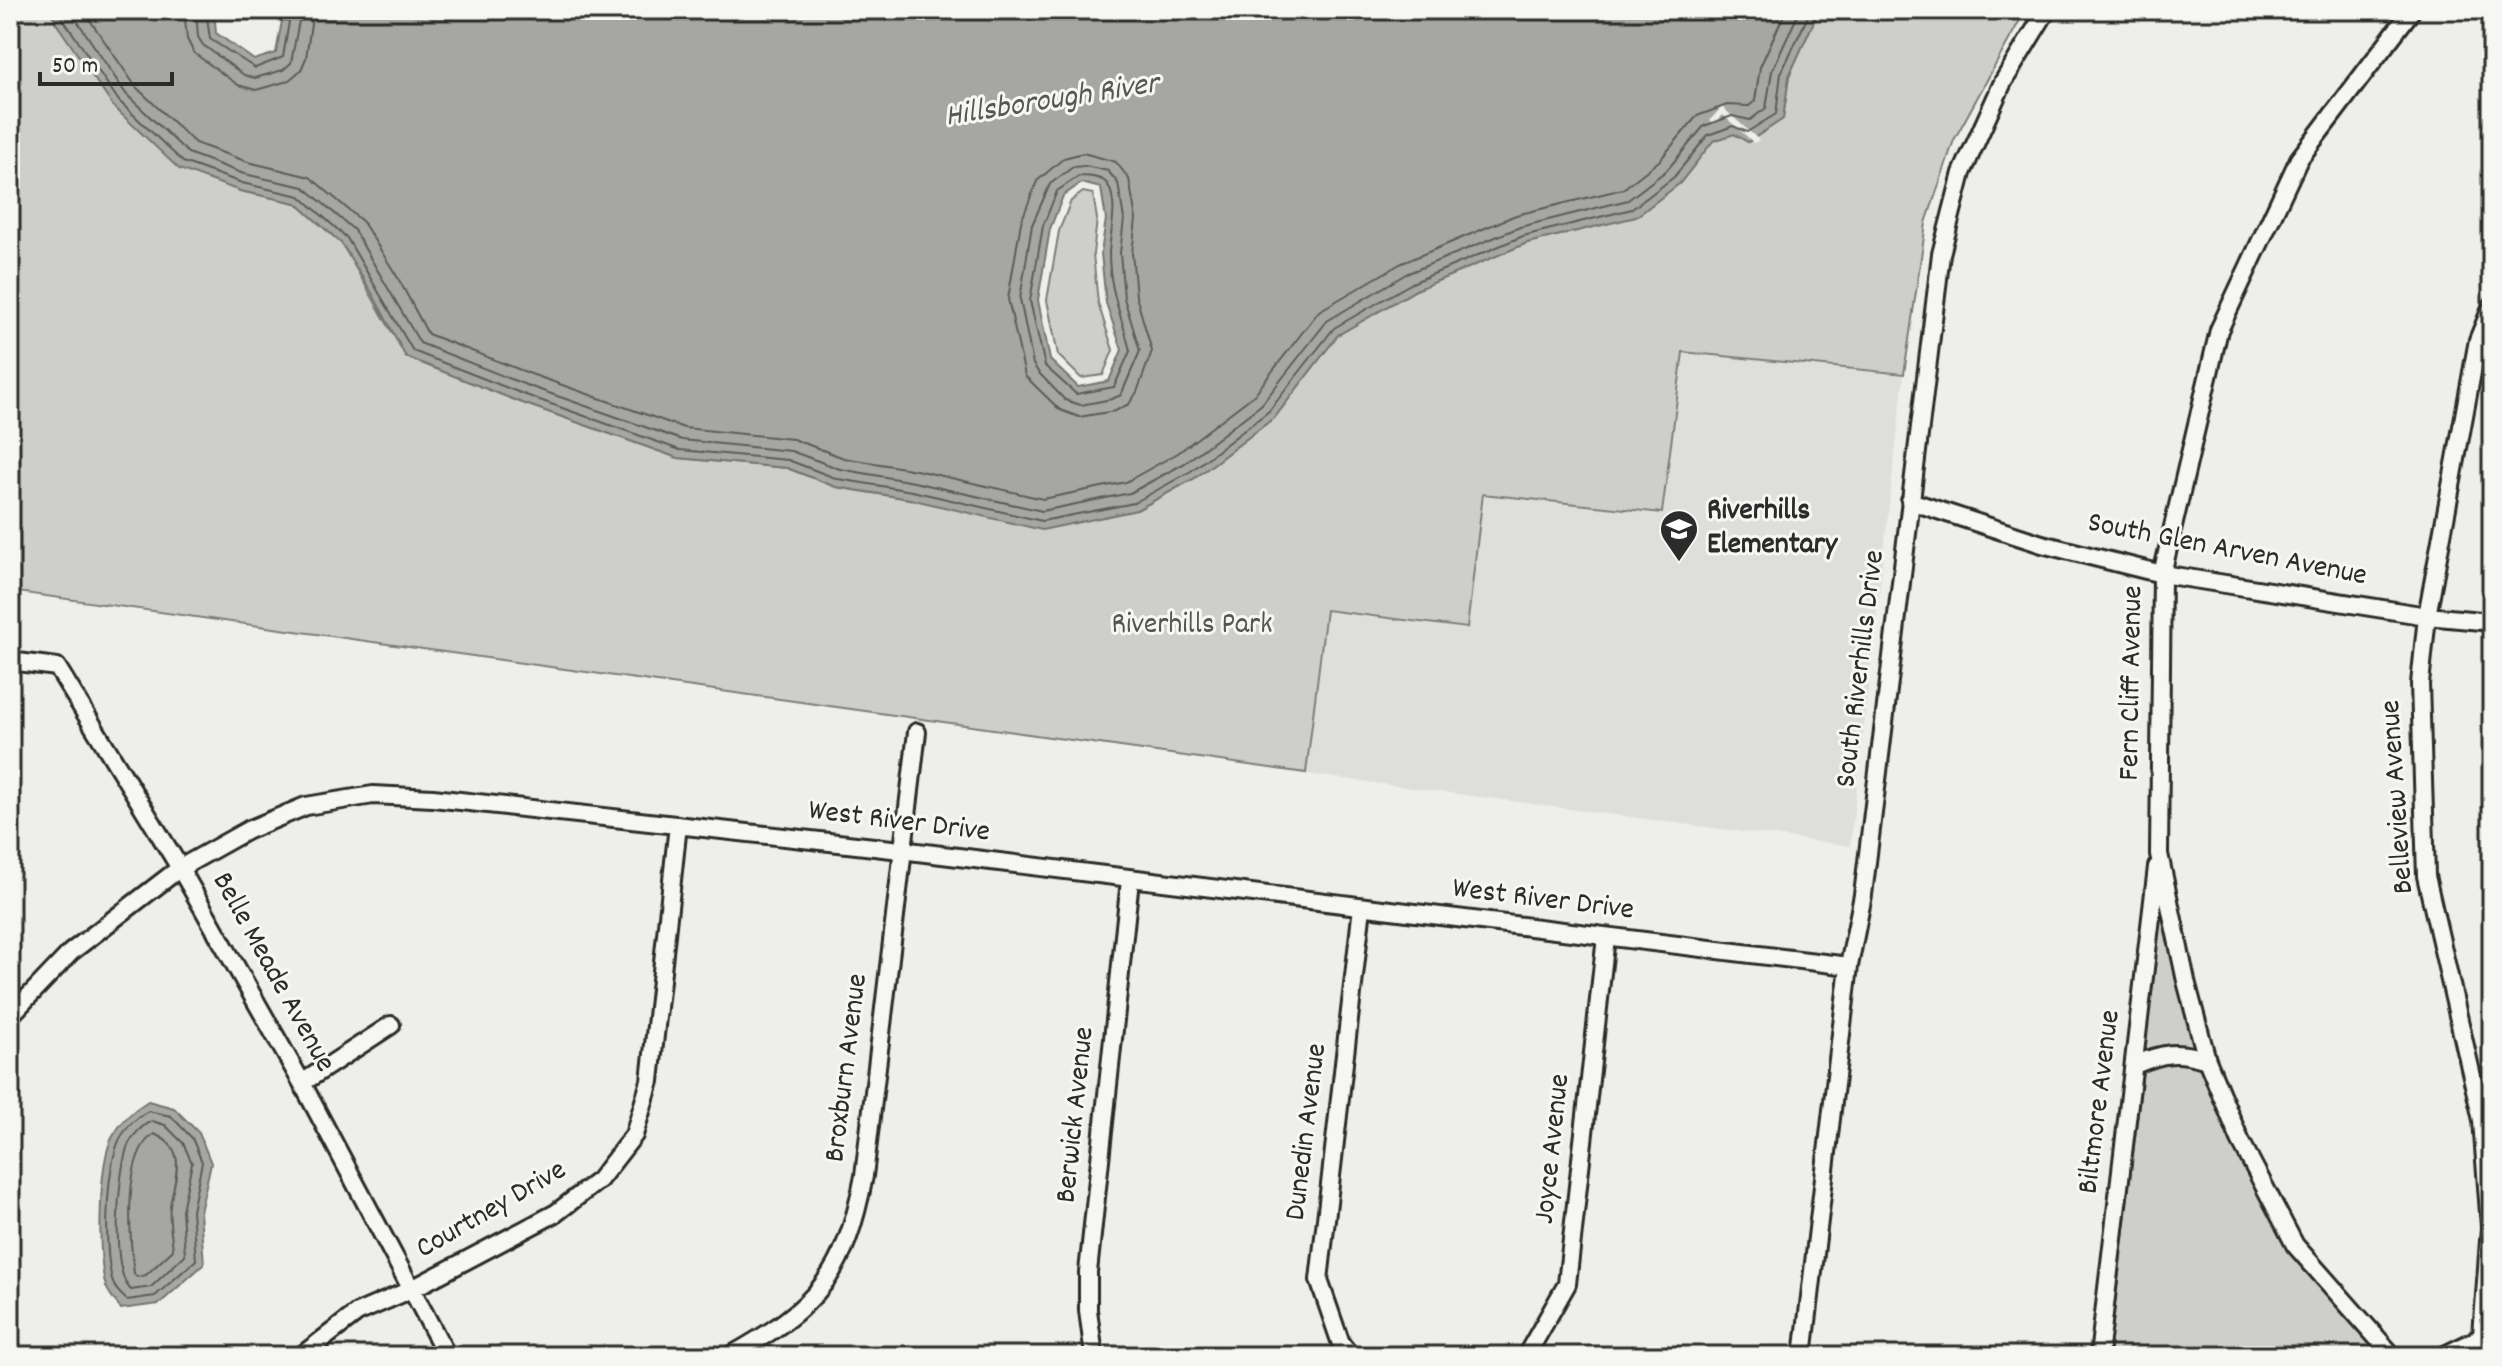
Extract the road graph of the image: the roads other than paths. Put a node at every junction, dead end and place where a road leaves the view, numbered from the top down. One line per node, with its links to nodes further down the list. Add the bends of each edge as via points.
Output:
1 (2047, 10): 4 (street, South Riverhills Drive, via 2003,82 1962,173 1941,254)
2 (2412, 10): 5 (street, Fern Cliff Avenue, via 2299,159 2219,330)
3 (2492, 306): 6 (street, Belleview Avenue, via 2478,340)
4 (1910, 501): 5 (street, South Glen Arven Avenue, via 2042,544); 17 (street, South Riverhills Drive, via 1863,895)
5 (2162, 574): 6 (street, South Glen Arven Avenue); 12 (street, Fern Cliff Avenue)
6 (2427, 616): 7 (street, South Glen Arven Avenue); 24 (street, Belleview Avenue, via 2420,684 2426,876 2482,1120 2490,1227)
7 (2492, 622)
8 (10, 661): 13 (street, Belle Meade Avenue, via 57,667)
9 (917, 732): 11 (street, Broxburn Avenue)
10 (678, 825): 11 (street, West River Drive); 13 (street, West River Drive, via 373,795 306,806 248,830); 23 (street, Courtney Drive, via 650,1081 634,1135 599,1180 556,1213)
11 (901, 850): 14 (street, West River Drive); 25 (street, Broxburn Avenue, via 855,1222 830,1278)
12 (2159, 854): 20 (street, Fern Cliff Avenue); 21 (street, Biltmore Avenue)
13 (180, 868): 18 (street, West River Drive, via 71,952); 22 (street, Belle Meade Avenue)
14 (1130, 880): 15 (street, West River Drive); 29 (street, Berwick Avenue, via 1088,1272)
15 (1362, 907): 16 (street, West River Drive); 30 (street, Dunedin Avenue, via 1319,1280 1341,1344)
16 (1606, 937): 17 (street, West River Drive); 31 (street, Joyce Avenue, via 1567,1284)
17 (1849, 966): 32 (street, South Riverhills Drive)
18 (10, 1016)
19 (391, 1025): 22 (street)
20 (2207, 1060): 21 (street, via 2186,1053 2159,1054); 34 (street, Fern Cliff Avenue, via 2240,1140 2295,1245)
21 (2134, 1065): 33 (street, Biltmore Avenue)
22 (302, 1083): 23 (street, Belle Meade Avenue)
23 (410, 1290): 26 (street, Courtney Drive, via 357,1313); 27 (street, Belle Meade Avenue)
24 (2487, 1334): 35 (street)
25 (752, 1351): 28 (street, Broxburn Avenue)
26 (301, 1356)
27 (447, 1356)
28 (730, 1356)
29 (1094, 1356)
30 (1351, 1356)
31 (1526, 1356)
32 (1803, 1356)
33 (2099, 1356)
34 (2393, 1356)
35 (2443, 1356)

